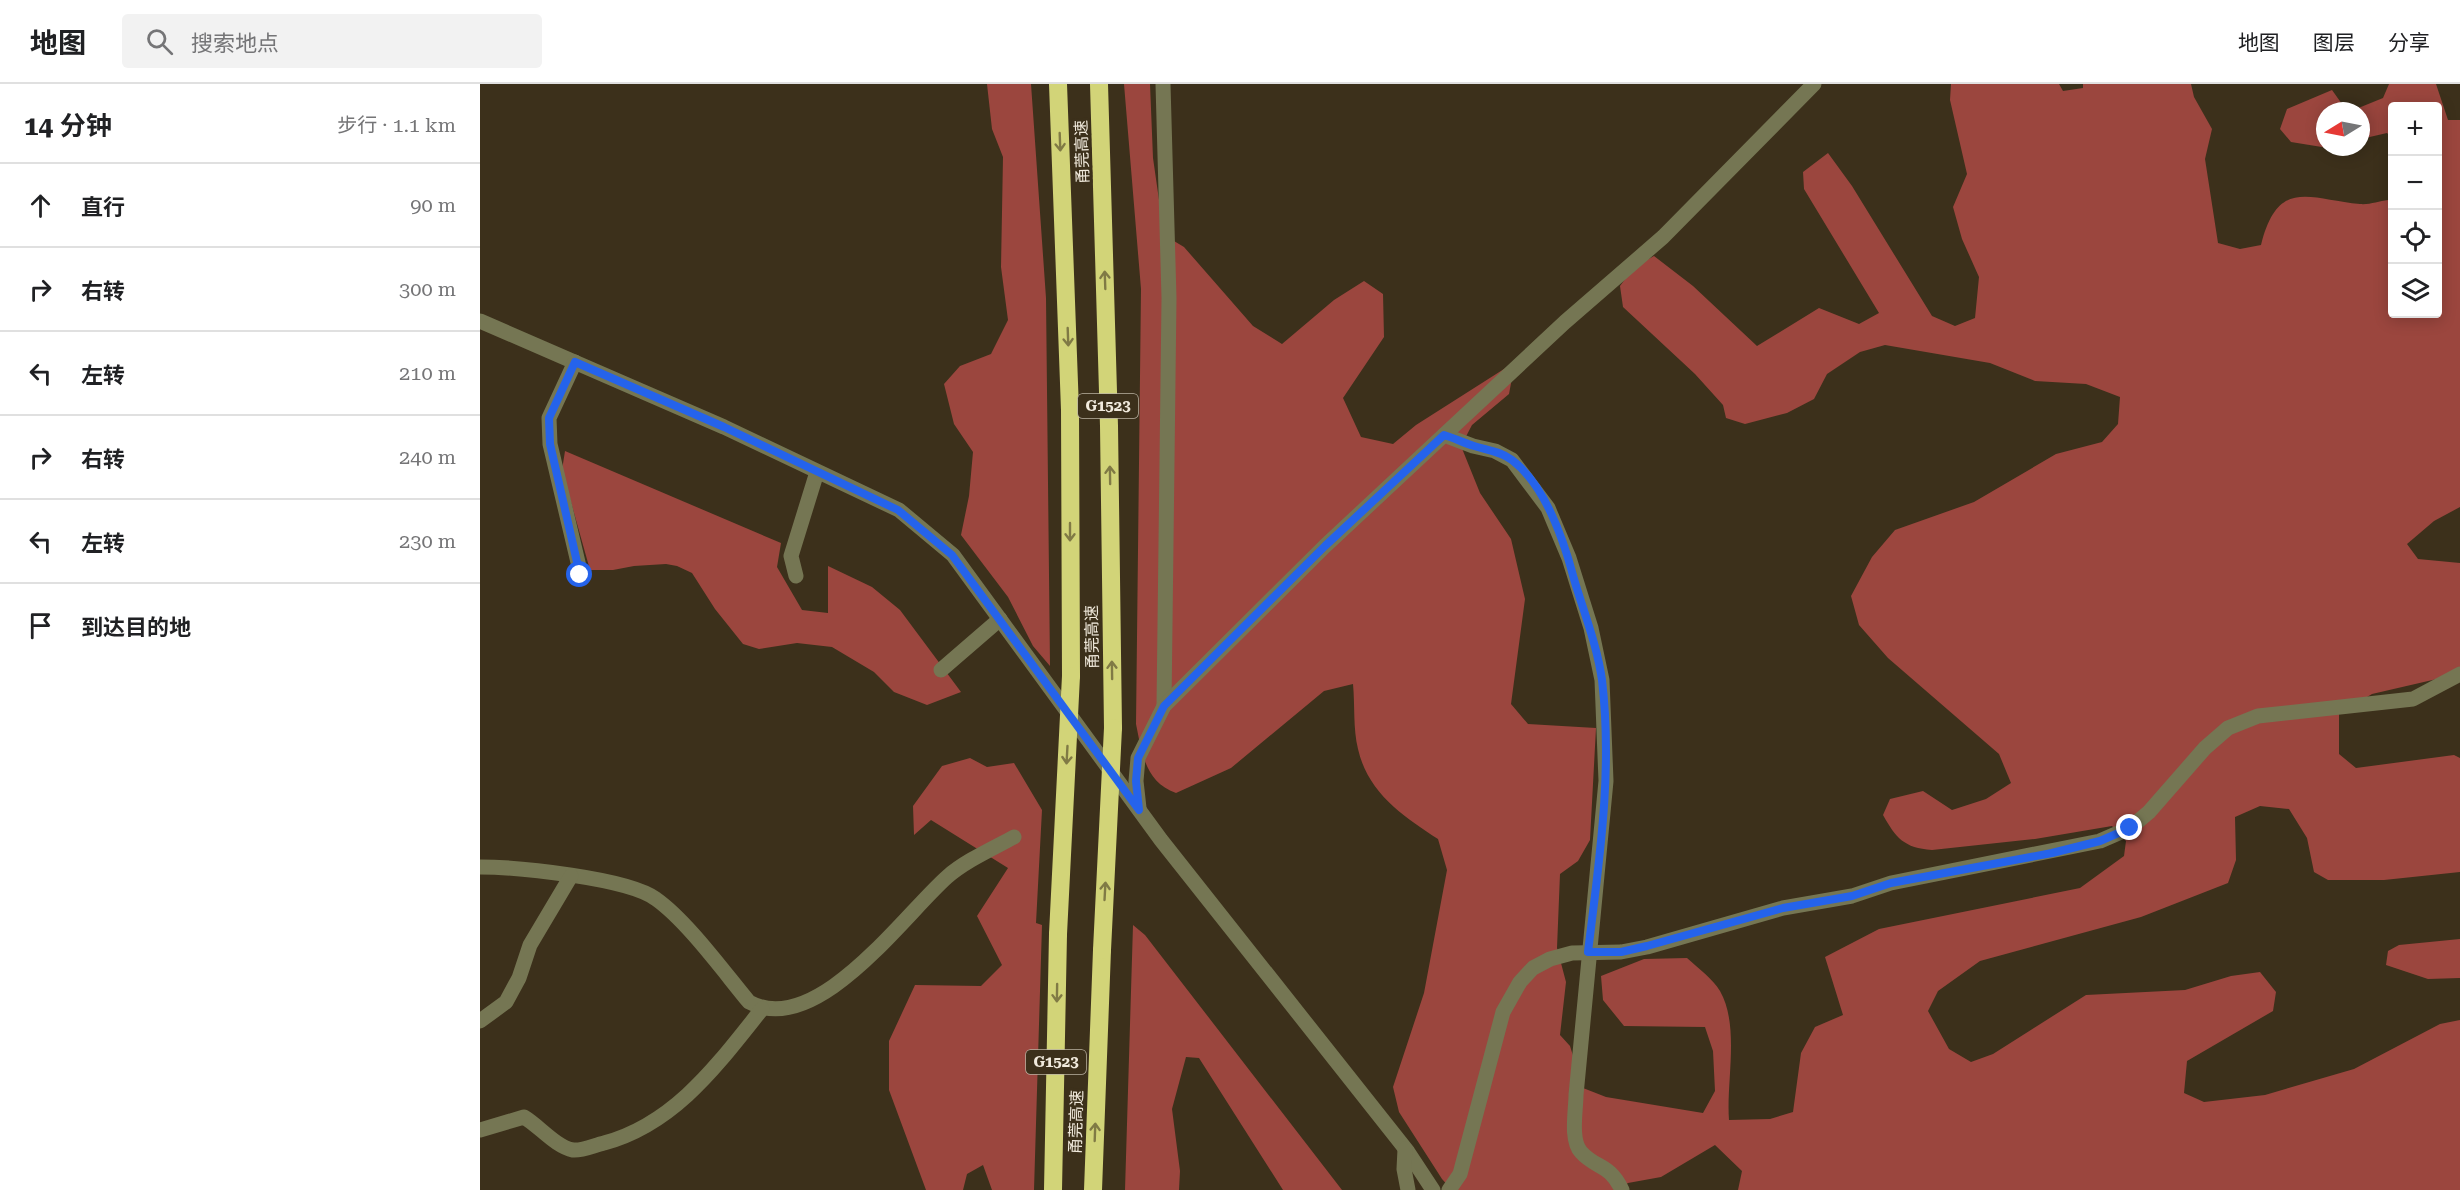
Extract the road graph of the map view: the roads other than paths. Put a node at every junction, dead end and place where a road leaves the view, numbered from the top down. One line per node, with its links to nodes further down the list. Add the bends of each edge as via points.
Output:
1 (1058, 84): 24 (highway, 甬莞高速 / G1523, one-way to 24, bridge, via 1070,410 1071,676 1058,934)
2 (1099, 84): 25 (highway, 甬莞高速 / G1523, one-way to 2, bridge, via 1113,728)
3 (1163, 84): 14 (street, via 1169,298)
4 (1814, 84): 7 (street, via 1663,237)
5 (480, 321): 6 (street)
6 (575, 362): 8 (street); 9 (street, via 549,418 550,444)
7 (1444, 435): 14 (street); 19 (street, via 1496,451 1526,475 1548,508 1591,628 1602,680 1606,781)
8 (817, 471): 10 (street, via 791,556); 11 (street, via 898,510 952,555)
9 (580, 575)
10 (795, 576)
11 (1000, 619): 12 (street); 15 (street)
12 (941, 670)
13 (2460, 674): 19 (street, via 2413,699 2258,716 2228,728 2205,748 2149,812 2130,828 2100,841 1783,908 1621,952)
14 (1164, 706): 15 (street, via 1138,758)
15 (1139, 810): 23 (street)
16 (1014, 837): 20 (street, via 948,876 833,987 789,1008)
17 (480, 867): 18 (street)
18 (571, 876): 20 (street, via 631,887 656,898 749,1002); 21 (street, via 530,945 506,1002)
19 (1588, 952): 28 (street, via 1550,959 1533,968 1520,982 1503,1012 1460,1174); 29 (street, via 1576,1139 1580,1151 1615,1176)
20 (762, 1009): 22 (street, via 713,1070 675,1107 630,1136 575,1150 561,1147 540,1126 524,1117)
21 (480, 1021)
22 (480, 1130)
23 (1405, 1149): 26 (street); 27 (street)
24 (1053, 1190)
25 (1093, 1190)
26 (1408, 1190)
27 (1433, 1190)
28 (1449, 1190)
29 (1622, 1190)

